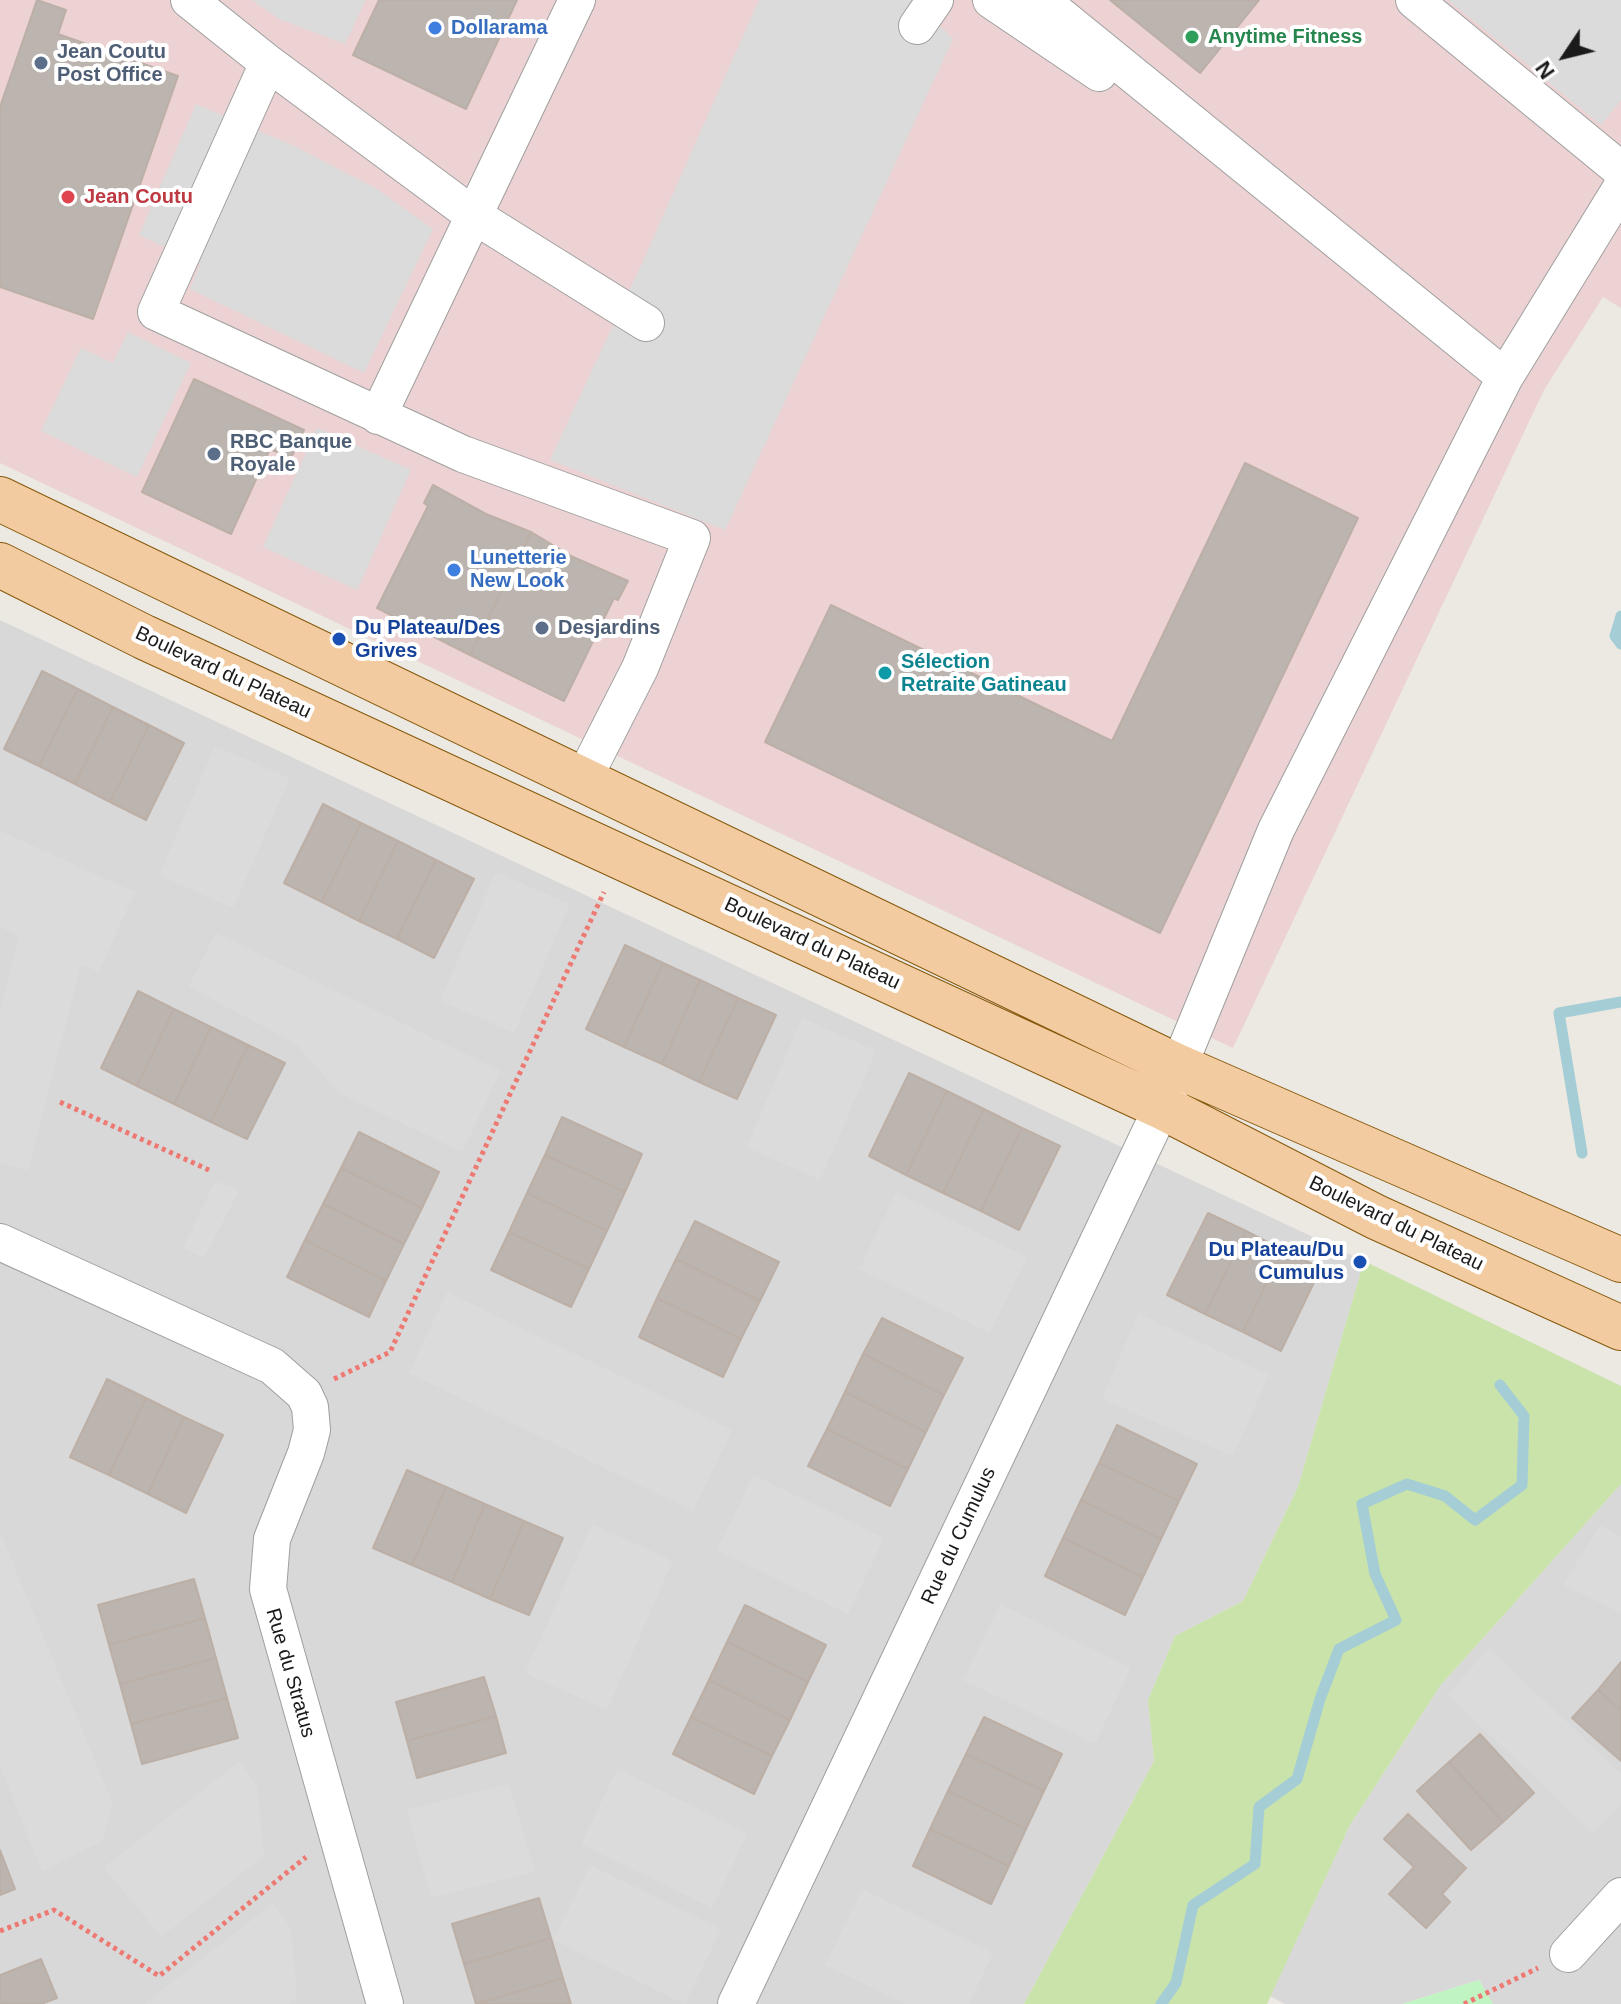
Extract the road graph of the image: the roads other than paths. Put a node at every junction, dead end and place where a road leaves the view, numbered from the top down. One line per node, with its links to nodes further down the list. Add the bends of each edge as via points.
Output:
1 (189, 0): 6 (street)
2 (577, 0): 10 (street)
3 (991, 0): 7 (street, via 1090,68)
4 (1041, 0): 7 (street)
5 (1414, 0): 8 (street)
6 (268, 63): 10 (street); 13 (street, via 156,312)
7 (1191, 122): 12 (street)
8 (1621, 170)
9 (1621, 188): 12 (street, Rue du Cumulus)
10 (473, 215): 11 (street); 13 (street)
11 (646, 323)
12 (1505, 377): 17 (street, Rue du Cumulus, via 1276,830)
13 (378, 416): 16 (street, via 463,454 692,538 640,668)
14 (0, 499): 16 (main road)
15 (0, 565): 18 (main road, Boulevard du Plateau, via 144,637)
16 (582, 782): 17 (main road)
17 (1179, 1067): 18 (street, Rue du Cumulus); 20 (main road)
18 (1162, 1107): 21 (main road, Boulevard du Plateau, via 1376,1217); 25 (street, Rue du Cumulus)
19 (0, 1242): 24 (street, Rue du Stratus, via 272,1366 304,1394 312,1430 272,1539 268,1589)
20 (1621, 1260)
21 (1621, 1328)
22 (1621, 1896): 23 (street)
23 (1568, 1954)
24 (385, 2004)
25 (736, 2004)

